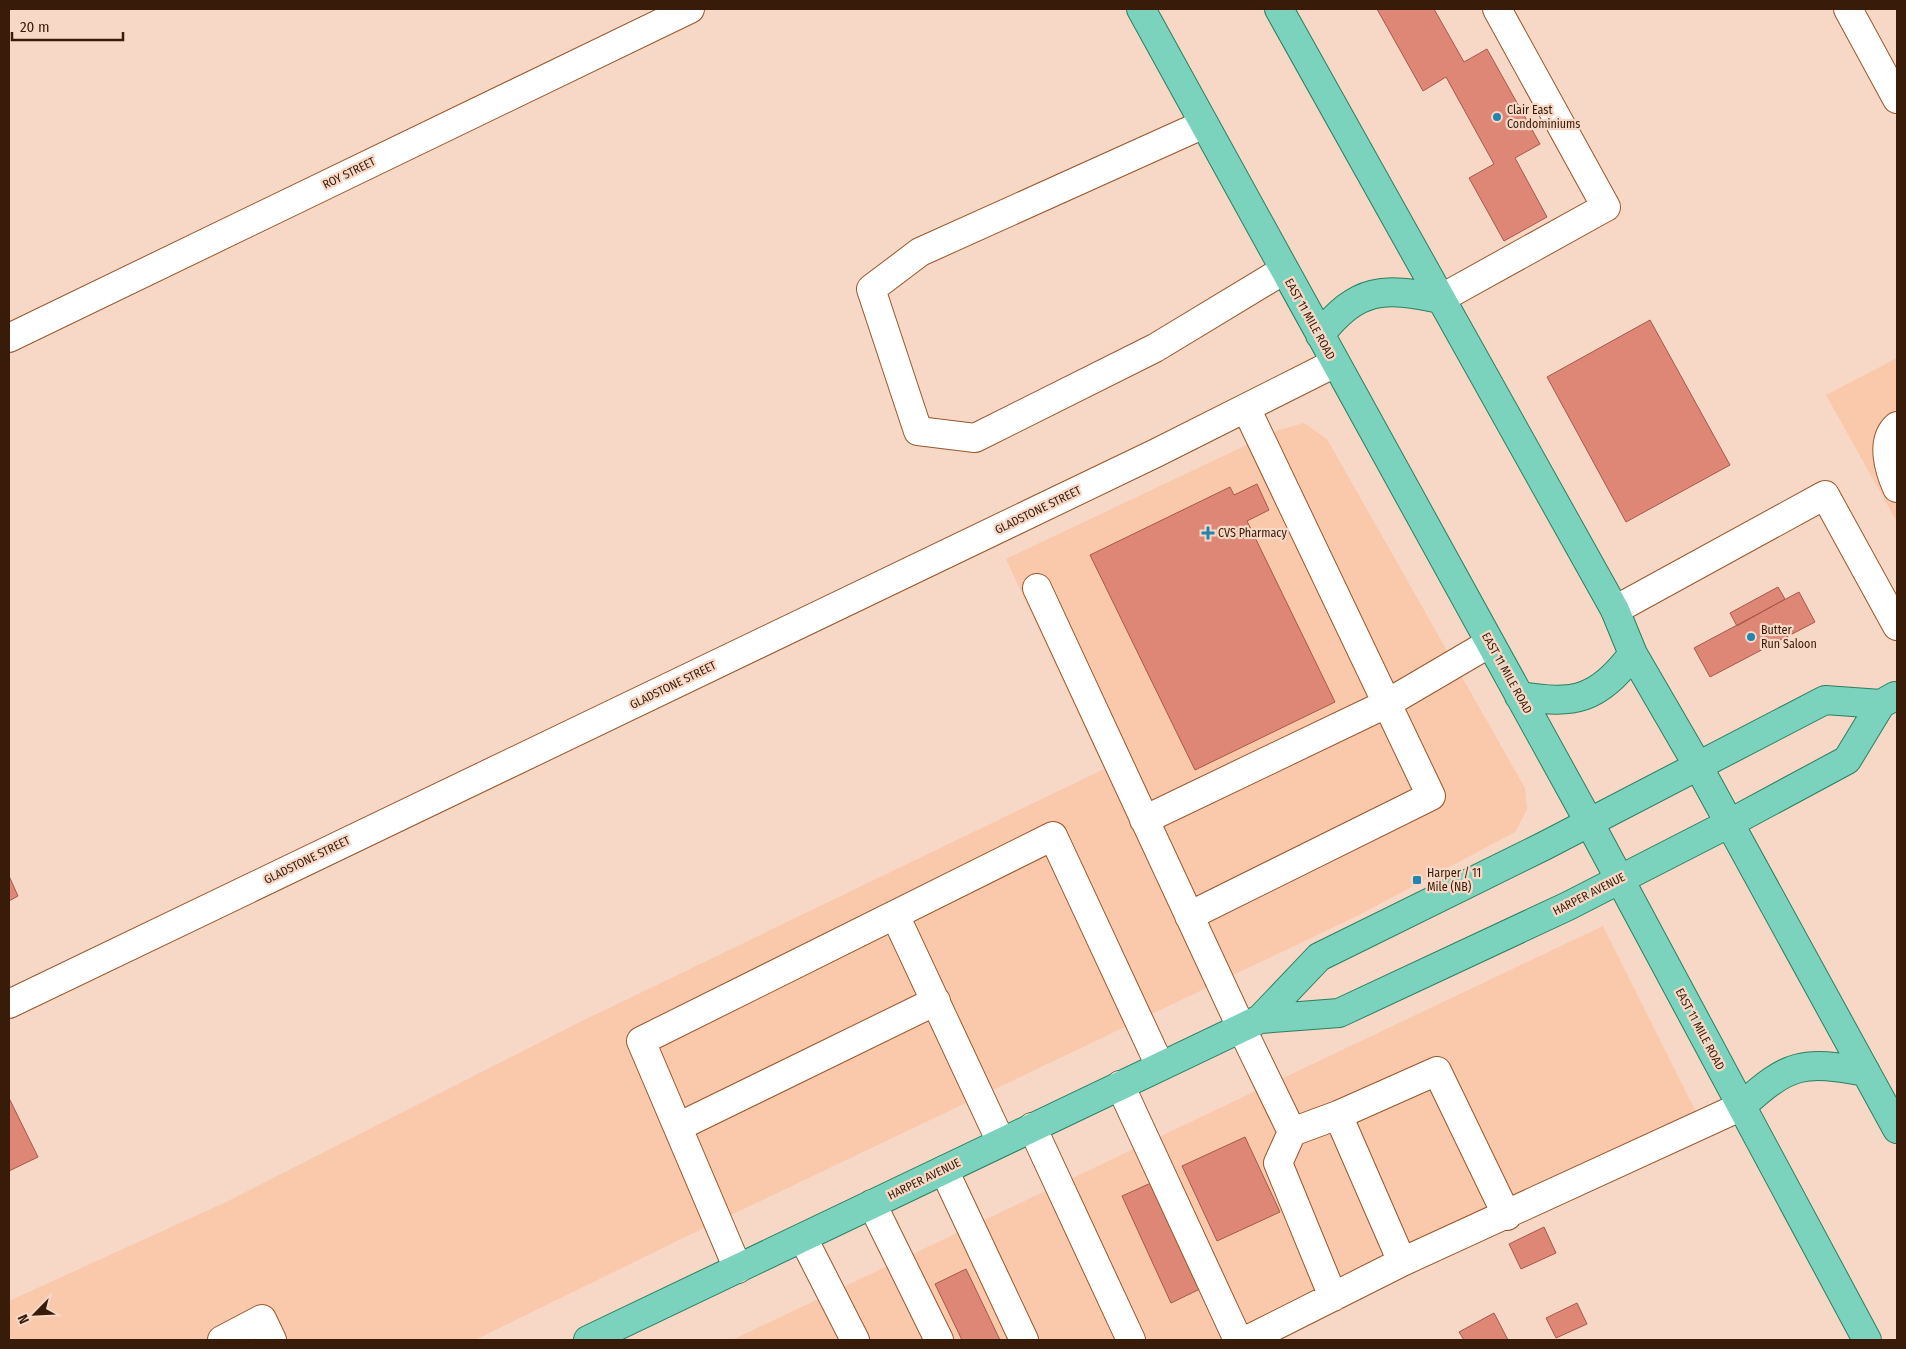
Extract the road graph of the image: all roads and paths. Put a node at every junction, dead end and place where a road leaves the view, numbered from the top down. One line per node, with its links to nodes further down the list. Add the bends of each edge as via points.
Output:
1 (690, 9): 11 (street, ROY STREET)
2 (1141, 9): 7 (main road, EAST 11 MILE ROAD)
3 (1279, 9): 9 (main road)
4 (1497, 9): 9 (street, via 1606,207)
5 (1848, 9): 6 (street)
6 (1897, 99)
7 (1204, 124): 8 (main road, EAST 11 MILE ROAD); 8 (street, via 920,252 871,289 918,431 975,438 1155,348)
8 (1284, 270): 10 (main road, EAST 11 MILE ROAD)
9 (1440, 299): 10 (main road, via 1412,293 1383,292 1357,300 1338,312); 17 (main road)
10 (1320, 335): 12 (main road, EAST 11 MILE ROAD)
11 (9, 338)
12 (1335, 363): 13 (street, GLADSTONE STREET); 19 (main road, EAST 11 MILE ROAD)
13 (1246, 408): 23 (street); 32 (street, GLADSTONE STREET)
14 (1897, 426): 15 (street, via 1892,430 1886,452)
15 (1897, 488)
16 (1037, 588): 25 (street)
17 (1615, 610): 18 (street, via 1825,495); 20 (main road)
18 (1897, 626)
19 (1490, 643): 21 (main road, EAST 11 MILE ROAD); 23 (street)
20 (1634, 654): 21 (main road, via 1600,690 1572,699 1548,701); 24 (main road)
21 (1519, 696): 26 (main road, EAST 11 MILE ROAD)
22 (1889, 699): 24 (main road, HARPER AVENUE, via 1825,700); 27 (main road, HARPER AVENUE, via 1847,760)
23 (1386, 704): 25 (street); 30 (street, via 1431,796)
24 (1698, 766): 26 (main road, HARPER AVENUE); 27 (main road)
25 (1144, 820): 30 (street)
26 (1589, 822): 28 (main road, EAST 11 MILE ROAD); 33 (main road, HARPER AVENUE, via 1319,957)
27 (1730, 823): 28 (main road, HARPER AVENUE); 35 (main road)
28 (1619, 879): 33 (main road, HARPER AVENUE, via 1339,1013); 37 (main road, EAST 11 MILE ROAD)
29 (895, 915): 31 (street); 34 (street, via 1053,836); 39 (street, via 641,1041)
30 (1189, 916): 33 (street)
31 (936, 1002): 39 (street); 43 (street)
32 (9, 1004)
33 (1250, 1023): 34 (main road, HARPER AVENUE); 42 (street)
34 (1160, 1066): 36 (main road, HARPER AVENUE)
35 (1866, 1072): 37 (main road, via 1810,1064 1782,1073); 41 (main road)
36 (1120, 1085): 40 (main road, HARPER AVENUE); 58 (street)
37 (1742, 1106): 46 (street); 60 (main road, EAST 11 MILE ROAD)
38 (1338, 1115): 42 (street); 46 (street, via 1438,1071); 48 (street)
39 (678, 1127): 49 (street)
40 (1032, 1128): 43 (main road, HARPER AVENUE); 57 (street)
41 (1897, 1128)
42 (1292, 1132): 50 (street, via 1278,1163)
43 (1001, 1142): 44 (main road, HARPER AVENUE)
44 (944, 1170): 45 (main road, HARPER AVENUE); 56 (street)
45 (872, 1204): 47 (main road, HARPER AVENUE); 55 (street)
46 (1507, 1216): 48 (street)
47 (803, 1238): 49 (main road, HARPER AVENUE); 54 (street)
48 (1402, 1262): 50 (street)
49 (738, 1268): 52 (main road, HARPER AVENUE)
50 (1333, 1297): 59 (street)
51 (267, 1330): 53 (street)
52 (600, 1338)
53 (222, 1340)
54 (855, 1340)
55 (940, 1340)
56 (1024, 1340)
57 (1131, 1340)
58 (1238, 1340)
59 (1247, 1340)
60 (1866, 1340)

